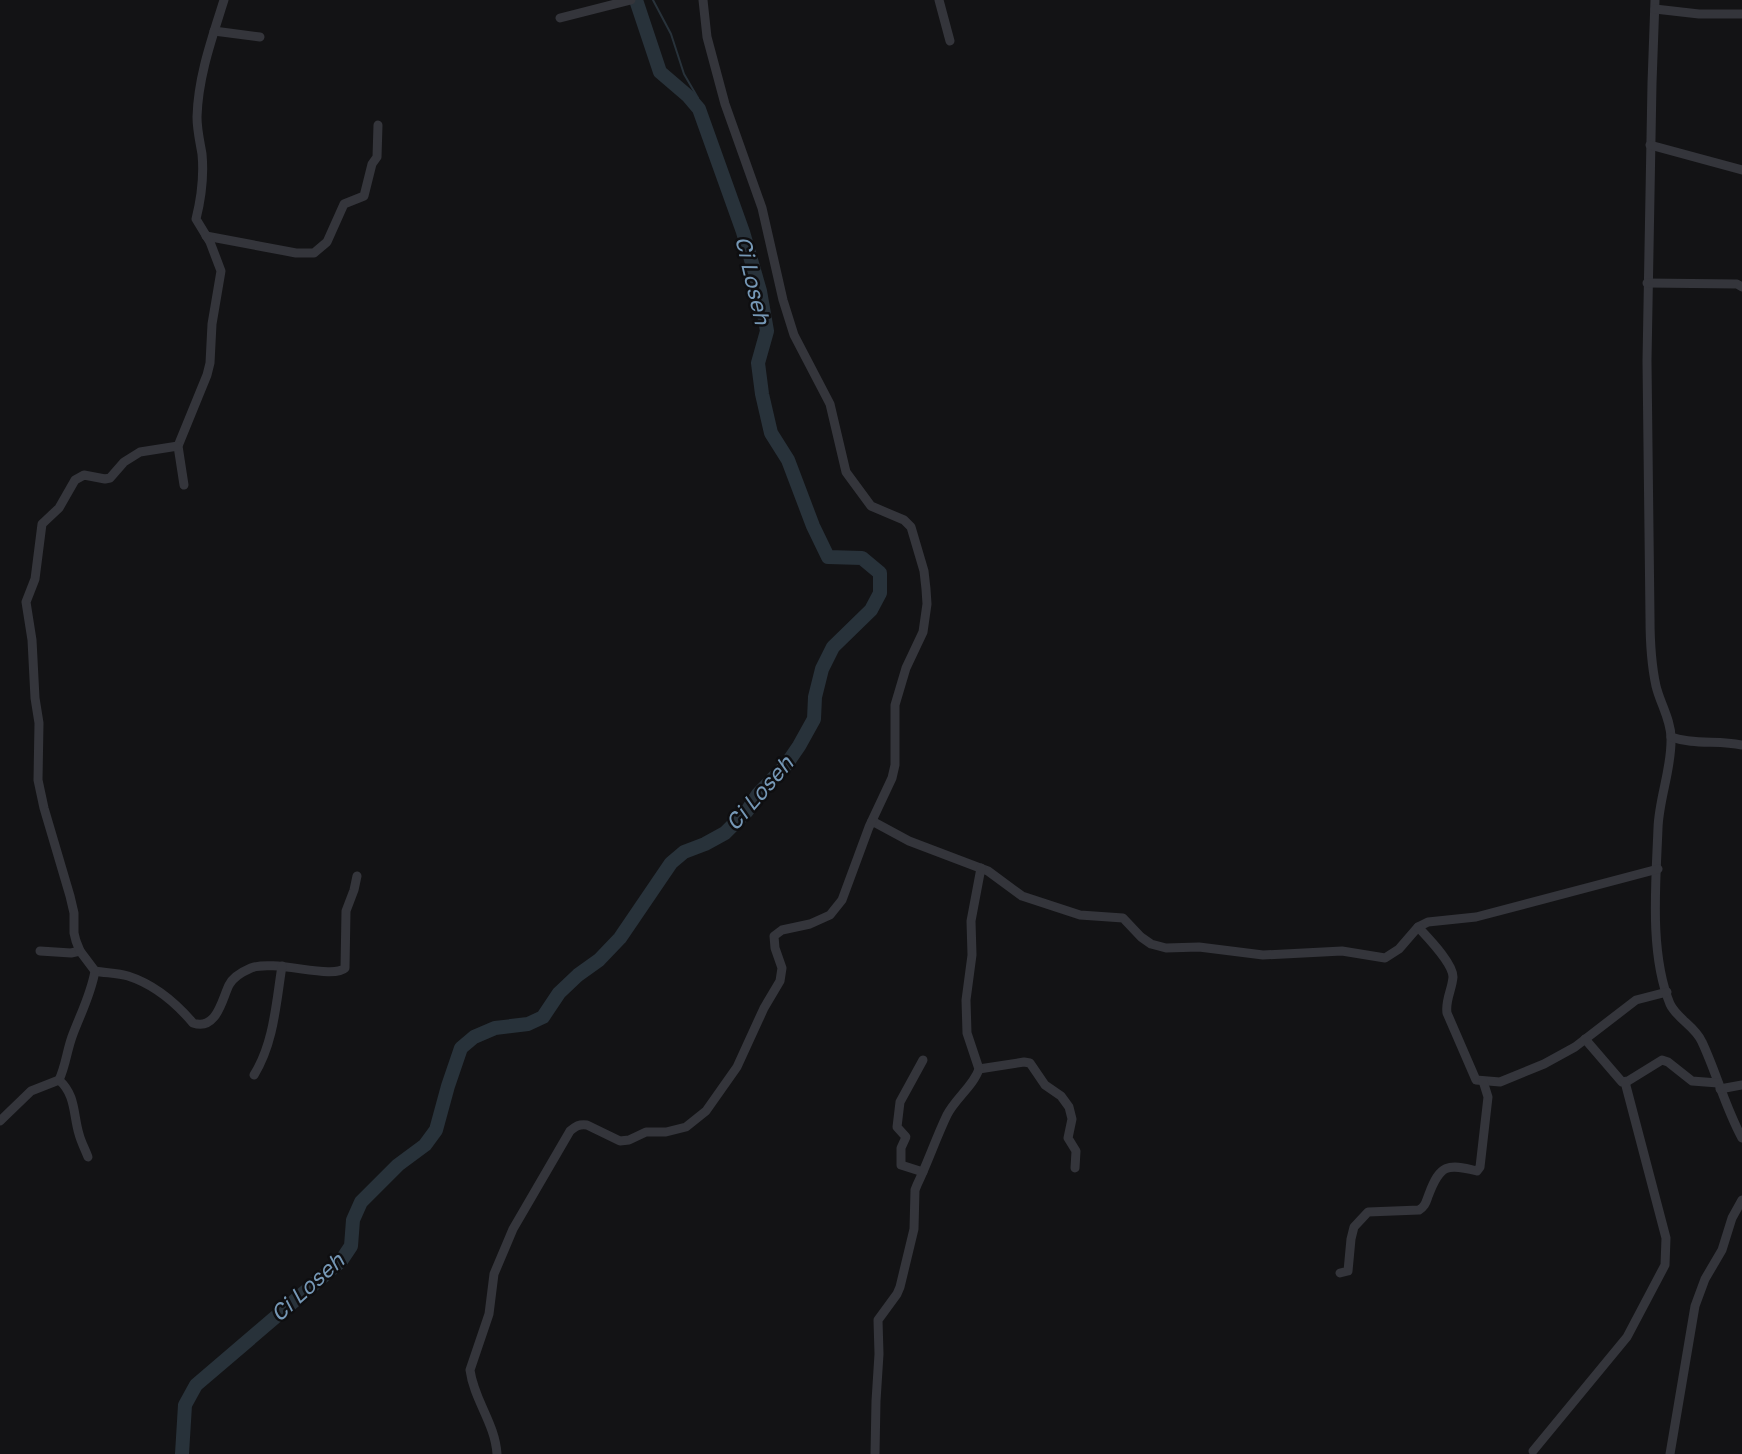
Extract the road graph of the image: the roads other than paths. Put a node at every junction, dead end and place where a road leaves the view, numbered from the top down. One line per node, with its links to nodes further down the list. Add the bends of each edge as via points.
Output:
1 (224, 0): 9 (street)
2 (630, 0): 5 (street)
3 (703, 0): 22 (street, via 707,37 725,104 762,208 790,325 830,404 846,472 871,506 911,527 924,571 927,604 923,632 895,705 893,772)
4 (939, 0): 11 (street)
5 (613, 3): 8 (street)
6 (1655, 4): 7 (street, via 1699,14); 13 (street)
7 (1742, 14)
8 (560, 18)
9 (214, 31): 10 (street); 15 (street, via 201,82 197,120 202,157 196,219)
10 (260, 37)
11 (950, 41)
12 (378, 125): 15 (street, via 377,157 364,195 344,204 320,249 296,253)
13 (1650, 145): 14 (street); 16 (street)
14 (1742, 170)
15 (206, 236): 18 (street, via 221,272 210,363)
16 (1647, 283): 17 (street); 20 (street, via 1651,656)
17 (1742, 287)
18 (178, 447): 19 (street); 28 (street, via 140,452 110,478 84,475 75,480 59,508 42,524 35,579 26,602 40,730 38,780 70,896)
19 (184, 484)
20 (1671, 737): 21 (street, via 1687,742); 24 (street, via 1658,825)
21 (1742, 745)
22 (872, 821): 23 (street, via 909,841); 49 (street, via 835,909 810,924 782,930 774,936 782,968 780,981 737,1067 706,1111 683,1128 646,1132 629,1140 620,1141 580,1124 570,1131 513,1229 494,1274 489,1314 473,1359 471,1378 492,1425)
23 (981, 868): 26 (street, via 1022,896 1039,902 1080,915 1123,918 1151,944 1166,948 1208,948 1263,955 1342,951 1384,958 1399,949); 34 (street, via 971,921 972,955 966,1000 967,1033)
24 (1658, 869): 26 (street, via 1476,917 1428,922); 31 (street, via 1657,940)
25 (357, 876): 29 (street, via 346,911 345,968 333,972)
26 (1419, 927): 37 (street, via 1452,970 1447,1013 1476,1080)
27 (40, 951): 28 (street)
28 (80, 951): 30 (street)
29 (282, 966): 30 (street, via 258,965 245,970 231,981 211,1021 197,1024 152,987 127,976); 35 (street, via 268,1043)
30 (95, 971): 36 (street)
31 (1667, 992): 32 (street, via 1635,1000); 40 (street, via 1672,1008 1701,1039)
32 (1585, 1040): 37 (street, via 1512,1078); 38 (street, via 1620,1082)
33 (923, 1060): 45 (street, via 900,1102 897,1128 906,1137 901,1148 902,1165)
34 (979, 1069): 44 (street, via 1024,1062 1032,1066 1045,1085 1069,1107 1072,1119 1068,1138 1076,1151); 45 (street, via 947,1115)
35 (254, 1075)
36 (59, 1080): 41 (street, via 32,1091); 43 (street, via 74,1102 78,1134)
37 (1483, 1081): 47 (street, via 1488,1096 1480,1167 1477,1171 1444,1168 1419,1210 1368,1212 1354,1227 1348,1271)
38 (1625, 1082): 40 (street, via 1665,1060 1692,1081); 48 (street, via 1666,1238 1665,1265 1627,1337)
39 (1742, 1085): 40 (street)
40 (1719, 1086): 42 (street)
41 (0, 1121)
42 (1742, 1138)
43 (88, 1157)
44 (1075, 1168)
45 (923, 1172): 50 (street, via 915,1190 914,1229 900,1287 878,1320)
46 (1742, 1200): 51 (street, via 1697,1299)
47 (1340, 1273)
48 (1533, 1451)
49 (497, 1454)
50 (875, 1454)
51 (1670, 1454)

